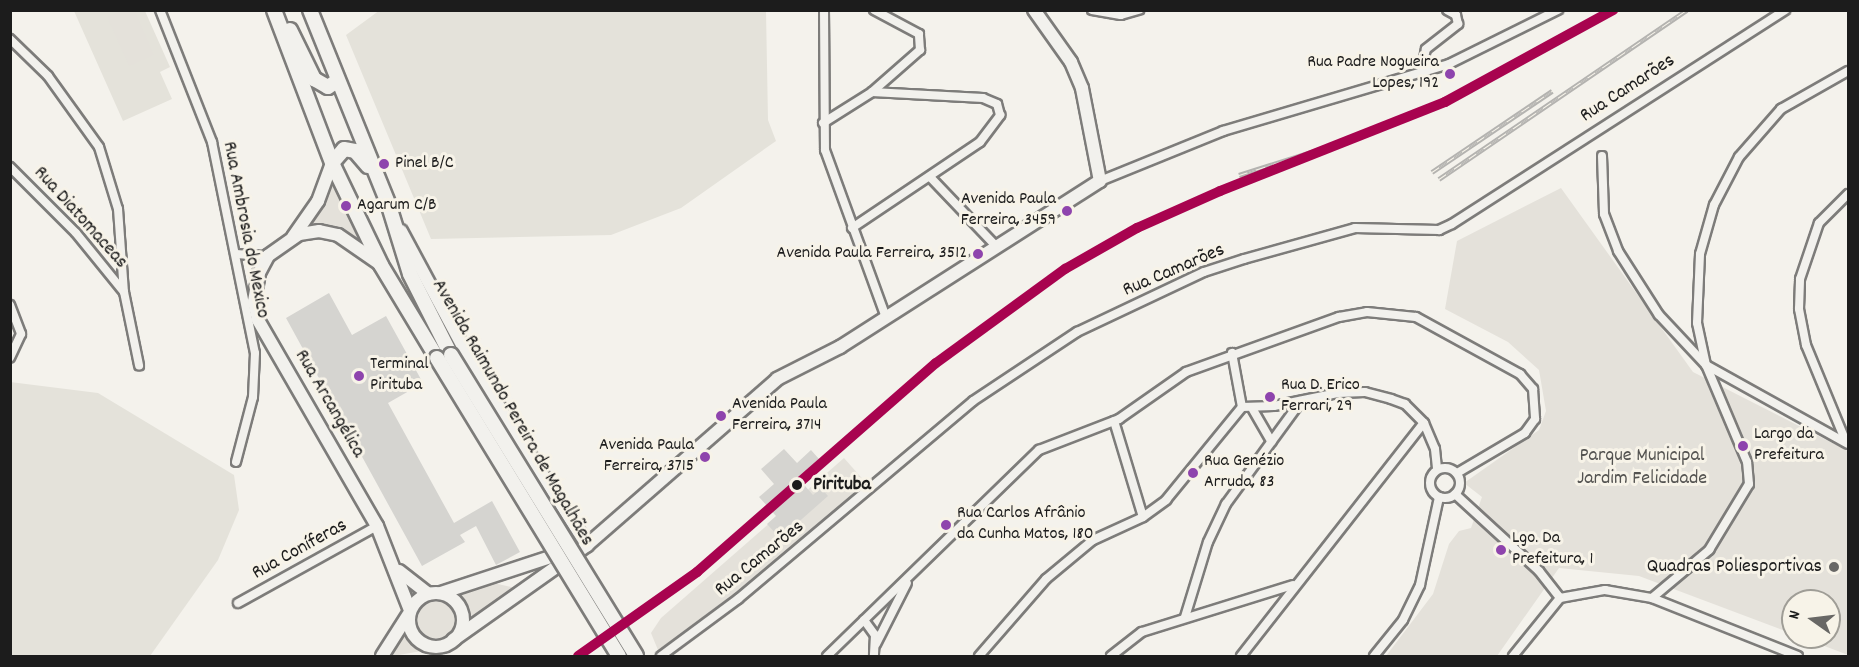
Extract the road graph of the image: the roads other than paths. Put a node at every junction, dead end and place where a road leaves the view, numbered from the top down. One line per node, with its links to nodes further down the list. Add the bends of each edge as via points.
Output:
1 (160, 10): 30 (street, Rua Ambrosia do Mexico, via 212,142)
2 (274, 10): 12 (main road, Avenida Raimundo Pereira de Magalhães)
3 (309, 10): 16 (main road, Avenida Raimundo Pereira de Magalhães)
4 (824, 10): 18 (street)
5 (874, 10): 17 (street, via 912,30 921,41 916,58)
6 (1034, 10): 23 (main road, via 1071,62 1082,88)
7 (1092, 10): 8 (street, via 1121,15)
8 (1139, 10)
9 (1447, 10): 15 (street, via 1456,15 1458,24 1426,49)
10 (1558, 10): 15 (street, via 1534,26)
11 (1785, 10): 74 (street, Rua Camarões, via 1452,224 1438,230 1355,228 1244,259 1204,272 1077,332 973,401 738,599)
12 (280, 24): 16 (main road, via 293,34 314,80 328,87); 20 (main road, Avenida Raimundo Pereira de Magalhães)
13 (10, 39): 33 (street, via 48,76 99,147 118,209)
14 (1848, 71): 42 (street, via 1781,109 1739,157 1714,205 1700,254 1696,295)
15 (1421, 74): 23 (street, via 1223,131)
16 (336, 81): 24 (main road, Avenida Raimundo Pereira de Magalhães)
17 (872, 92): 18 (street); 22 (street, via 983,98 1000,107 998,121 980,142)
18 (823, 123): 27 (street, via 831,176)
19 (1602, 156): 42 (street, via 1604,214 1618,250 1659,315)
20 (332, 163): 24 (main road, via 336,153 355,151); 28 (main road, via 318,201); 32 (main road, Avenida Raimundo Pereira de Magalhães)
21 (10, 167): 33 (street, Rua Diatomaceas, via 76,233)
22 (931, 178): 27 (street); 29 (street)
23 (1100, 181): 29 (main road)
24 (380, 185): 26 (main road, Avenida Raimundo Pereira de Magalhães)
25 (1848, 194): 49 (street, via 1820,223 1800,279 1799,309 1806,345)
26 (389, 206): 39 (main road, Avenida Raimundo Pereira de Magalhães, via 410,274); 57 (main road, via 469,359)
27 (852, 228): 35 (street)
28 (291, 239): 31 (main road); 32 (main road, via 309,231 329,232 353,243)
29 (997, 247): 35 (main road)
30 (236, 254): 31 (street); 37 (street, Rua Ambrosia do Mexico)
31 (268, 256): 36 (main road, Rua Arcangélica, via 259,273 254,302)
32 (381, 265): 39 (main road, Avenida Raimundo Pereira de Magalhães)
33 (124, 292): 41 (street)
34 (10, 305): 40 (street, via 21,334)
35 (886, 318): 57 (main road, via 777,379)
36 (265, 331): 37 (street); 56 (main road, Rua Arcangélica)
37 (255, 353): 50 (street, Rua Ambrosia do Mexico, via 254,397)
38 (1232, 353): 44 (street); 46 (street, via 1186,372); 52 (street, via 1367,312 1393,312 1438,326 1520,374 1537,402 1535,419 1525,433)
39 (444, 356): 72 (main road, bridge); 73 (main road, Avenida Raimundo Pereira de Magalhães, bridge)
40 (10, 357)
41 (139, 365)
42 (1706, 365): 49 (street); 63 (street, via 1747,462 1749,484 1709,550)
43 (1301, 401): 45 (street); 47 (street, via 1365,392 1405,404); 48 (street)
44 (1242, 407): 45 (street); 55 (street, via 1166,500)
45 (1252, 408): 48 (street)
46 (1114, 421): 55 (street); 59 (street, via 1039,450)
47 (1424, 423): 51 (street, via 1436,449); 60 (street)
48 (1272, 442): 66 (street, via 1226,504 1208,542)
49 (1847, 443)
50 (236, 462)
51 (1437, 469): 52 (street, via 1447,467); 54 (street, via 1430,481)
52 (1457, 473): 53 (street, via 1460,482)
53 (1455, 494): 54 (street); 62 (street, via 1539,571)
54 (1439, 497): 80 (street, via 1420,585 1403,620)
55 (1143, 518): 77 (street, via 1093,540 1046,579)
56 (377, 526): 58 (main road, Rua Arcangélica); 64 (street, Rua Coníferas)
57 (587, 545): 61 (main road); 68 (main road)
58 (396, 568): 61 (main road, Rua Arcangélica); 65 (main road, Rua Arcangélica)
59 (911, 574): 67 (street); 69 (street)
60 (1294, 584): 66 (street); 79 (street)
61 (435, 593): 65 (main road); 68 (main road, via 454,600 462,613 462,628)
62 (1560, 598): 63 (street, via 1605,590); 81 (street)
63 (1652, 598): 82 (street)
64 (238, 603)
65 (410, 612): 68 (main road, via 417,639 431,647); 70 (main road)
66 (1185, 617): 78 (street, via 1142,632)
67 (864, 620): 69 (street); 75 (street)
68 (450, 643): 71 (main road)
69 (876, 644): 76 (street)
70 (381, 657)
71 (423, 657)
72 (619, 657)
73 (636, 657)
74 (661, 657)
75 (827, 657)
76 (874, 657)
77 (979, 657)
78 (1111, 657)
79 (1241, 657)
80 (1374, 657)
81 (1513, 657)
82 (1798, 657)

